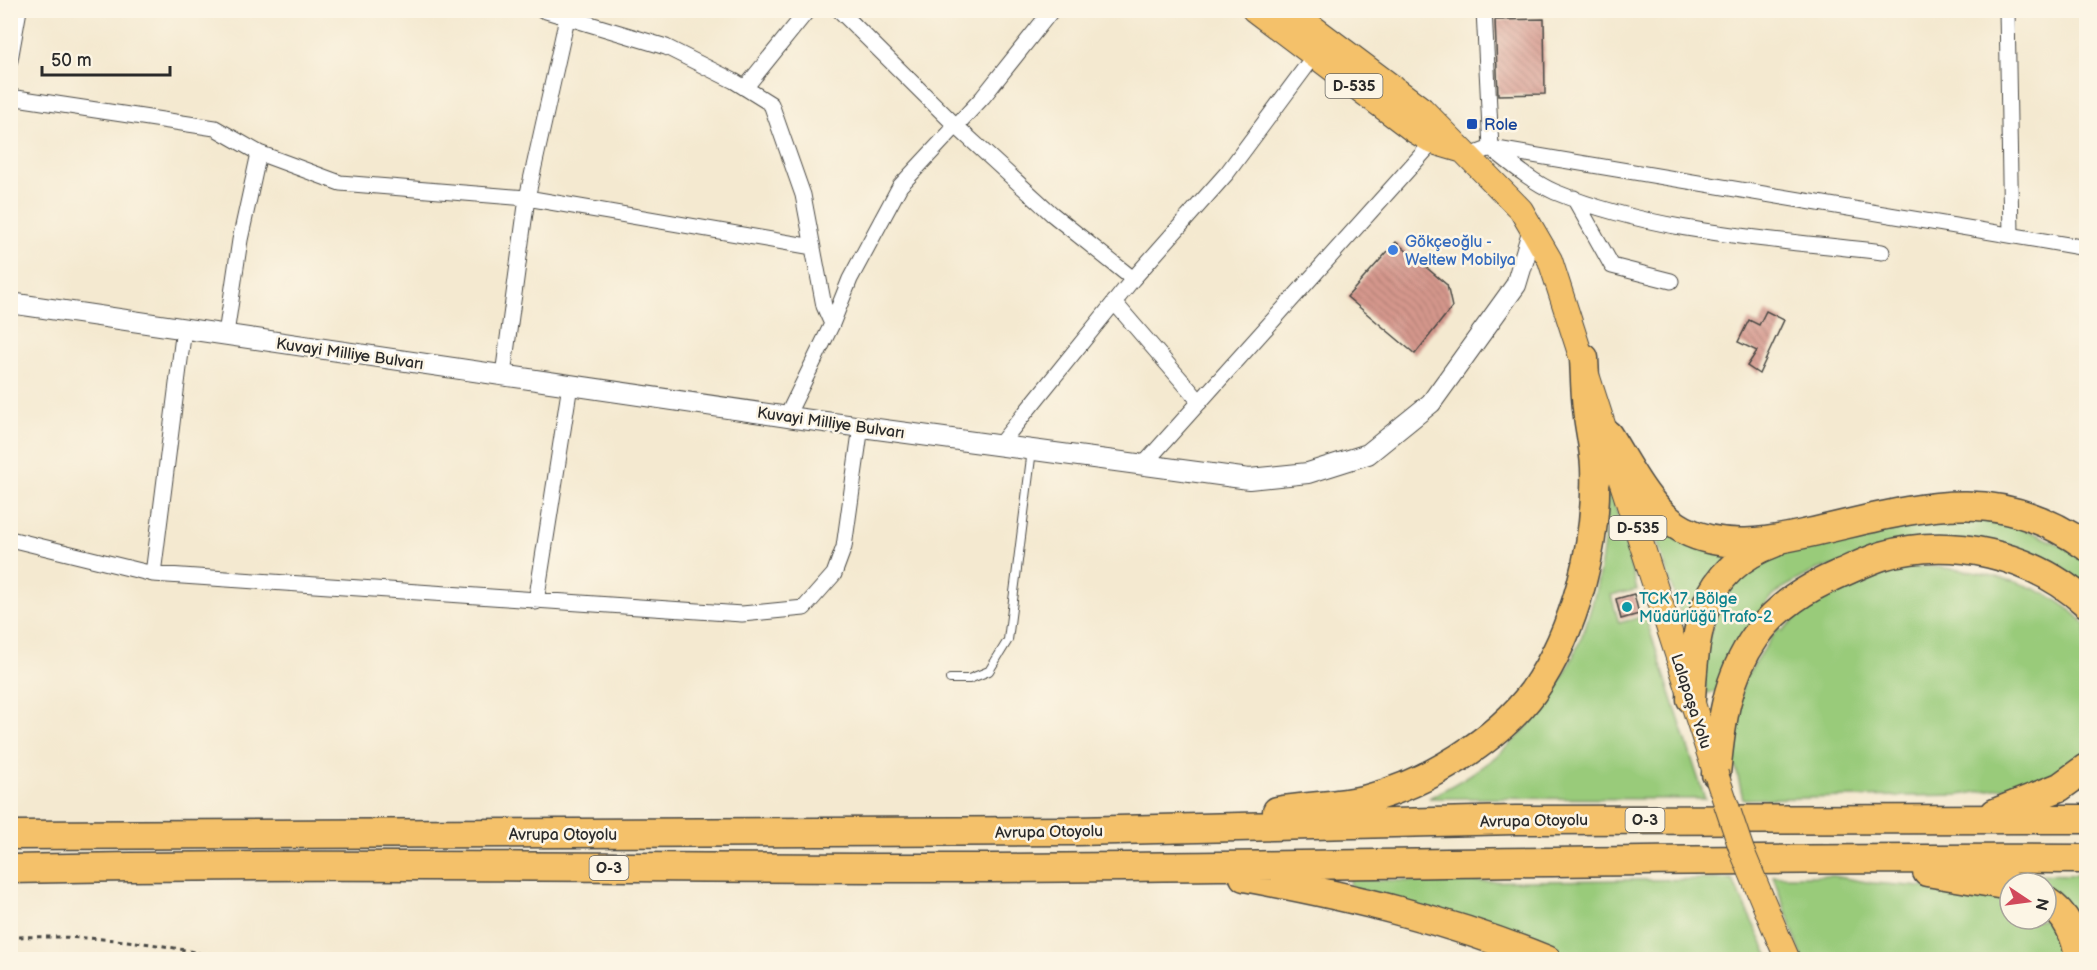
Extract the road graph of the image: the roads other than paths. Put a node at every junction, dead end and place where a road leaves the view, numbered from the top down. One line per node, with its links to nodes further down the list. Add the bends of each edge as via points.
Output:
1 (19, 10): 12 (street)
2 (543, 10): 10 (street)
3 (808, 10): 13 (street)
4 (839, 10): 15 (street)
5 (1052, 10): 15 (street)
6 (1254, 10): 11 (main road, D-535)
7 (1290, 10): 19 (main road, D-535, via 1422,109 1442,126)
8 (1484, 10): 17 (street)
9 (2007, 10): 23 (street)
10 (567, 18): 13 (street, via 666,47); 20 (street)
11 (1314, 56): 16 (main road, D-535); 27 (street, via 1227,173)
12 (10, 60)
13 (745, 88): 24 (street, via 771,104 803,195)
14 (10, 97): 18 (street, via 215,128)
15 (956, 126): 27 (street, via 1052,214); 31 (street, via 900,186 850,279)
16 (1433, 142): 19 (main road, D-535); 37 (street)
17 (1491, 148): 19 (street); 21 (street, via 1553,191); 23 (street)
18 (259, 153): 20 (street, via 340,183); 33 (street, via 240,240)
19 (1463, 153): 22 (main road, D-535, via 1500,186)
20 (527, 198): 24 (street); 35 (street)
21 (1574, 198): 26 (street, via 1635,217 1697,230); 28 (street, via 1612,266)
22 (1533, 229): 34 (main road, D-535, via 1550,260); 43 (street, Kuvayi Milliye Bulvarı, via 1516,285 1431,403 1368,454 1308,473 1249,479)
23 (2011, 235): 25 (street)
24 (813, 247): 31 (street, via 824,306)
25 (2086, 248)
26 (1882, 252)
27 (1132, 279): 29 (street)
28 (1671, 281)
29 (1114, 302): 37 (street); 41 (street)
30 (10, 303): 32 (street, Kuvayi Milliye Bulvarı)
31 (832, 324): 38 (street)
32 (184, 328): 33 (street, Kuvayi Milliye Bulvarı); 47 (street)
33 (226, 334): 35 (street, Kuvayi Milliye Bulvarı)
34 (1584, 358): 40 (main road, Lalapaşa Yolu / D-535); 56 (highway, via 1595,467 1591,534 1566,627 1532,692 1506,720 1460,757 1395,790 1366,799 1271,812)
35 (503, 375): 36 (street, Kuvayi Milliye Bulvarı)
36 (570, 385): 38 (street, Kuvayi Milliye Bulvarı); 48 (street)
37 (1200, 402): 43 (street)
38 (787, 416): 39 (street, Kuvayi Milliye Bulvarı)
39 (861, 426): 41 (street, Kuvayi Milliye Bulvarı); 48 (street, via 844,547 834,574 804,608 742,614)
40 (1608, 435): 44 (highway, via 1656,506 1683,530 1732,542); 51 (main road, Lalapaşa Yolu / D-535)
41 (1000, 444): 42 (street, Kuvayi Milliye Bulvarı)
42 (1032, 448): 43 (street, Kuvayi Milliye Bulvarı); 50 (lane, via 1008,640 989,671 969,679)
43 (1144, 464)
44 (1787, 538): 46 (highway, via 1923,507 1956,504 1992,506 2029,516); 51 (highway, via 1759,548 1714,587 1701,616)
45 (10, 539): 47 (street)
46 (2086, 546)
47 (153, 574): 48 (street)
48 (536, 602)
49 (2086, 603): 53 (highway, via 2064,586 2020,563 1960,548 1882,556 1819,582 1774,614 1742,660 1730,683 1724,708)
50 (950, 679)
51 (1691, 699): 53 (main road, Lalapaşa Yolu / D-535)
52 (2086, 768): 54 (highway, via 2050,792)
53 (1716, 774): 65 (main road, Lalapaşa Yolu / D-535, bridge)
54 (1979, 819): 55 (highway, Avrupa Otoyolu / O-3); 56 (highway, Avrupa Otoyolu / O-3, via 1515,820)
55 (2086, 819)
56 (1203, 829): 57 (highway, Avrupa Otoyolu / O-3)
57 (10, 835)
58 (1882, 858): 59 (highway, Avrupa Otoyolu / O-3); 60 (highway, Avrupa Otoyolu / O-3); 62 (highway, via 1929,873)
59 (2086, 859)
60 (1207, 865): 61 (highway, Avrupa Otoyolu / O-3, via 222,865); 64 (highway, via 1442,923)
61 (10, 869)
62 (1998, 884)
63 (2058, 912): 66 (highway, via 2071,930)
64 (1547, 960)
65 (1788, 960)
66 (2079, 960)

